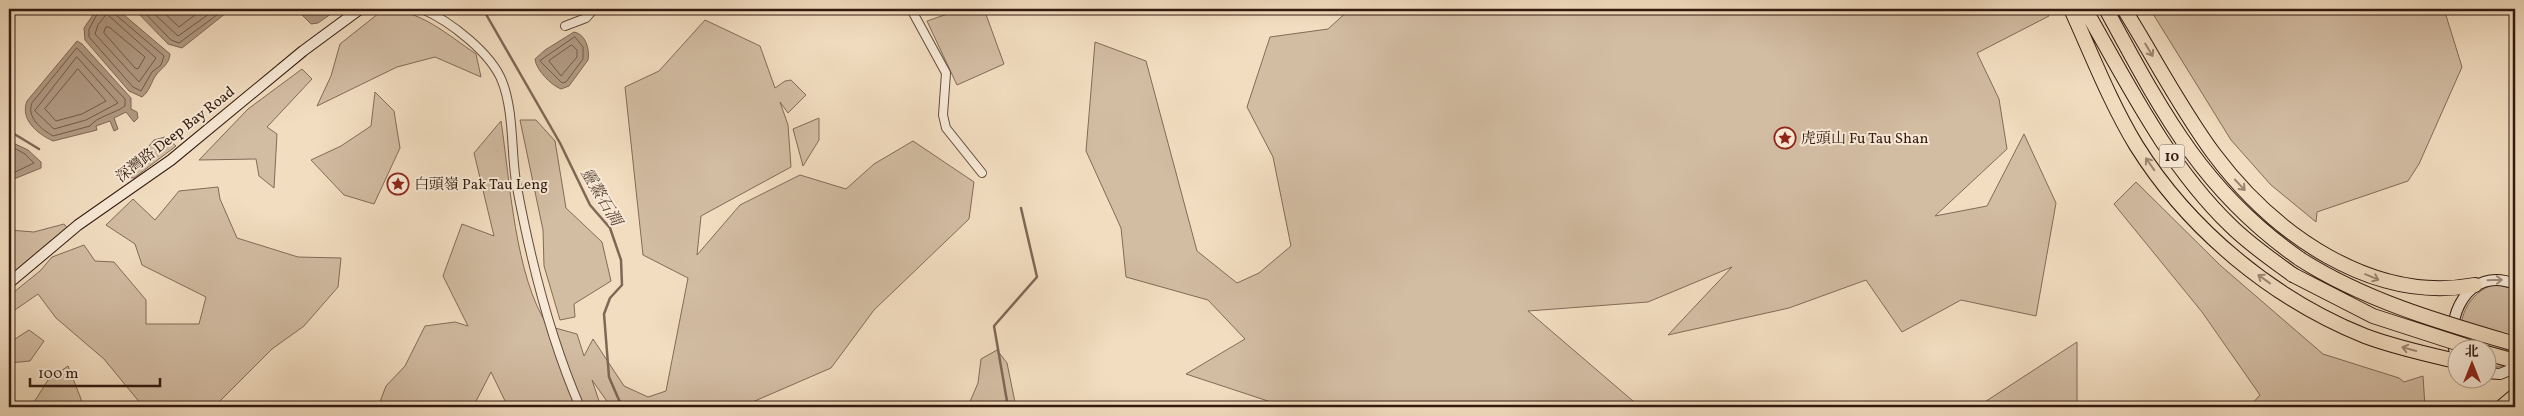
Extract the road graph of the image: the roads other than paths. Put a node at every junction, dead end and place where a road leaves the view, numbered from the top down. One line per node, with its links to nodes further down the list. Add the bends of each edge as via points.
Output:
1 (360, 9): 11 (street, 深灣路 Deep Bay Road, via 303,51 171,160 78,224)
2 (422, 9): 23 (street, via 436,15 468,39 493,65 502,82 516,180 532,258 564,370)
3 (594, 9): 9 (street, via 586,18)
4 (911, 9): 10 (street, via 948,78 943,115 946,128)
5 (2071, 9): 17 (highway, one-way to 5, via 2366,336 2326,317 2265,280 2216,240 2167,188 2137,146 2111,98)
6 (2085, 9): 15 (highway, 10, bridge, via 2144,113 2186,175 2231,226 2292,274 2373,316)
7 (2106, 9): 16 (highway, 10, bridge, via 2161,109 2201,168 2248,219 2300,259 2334,279 2390,304)
8 (2124, 9): 13 (highway, one-way to 13, via 2214,154 2242,187 2284,226 2335,259 2381,281 2423,288 2453,289)
9 (565, 26)
10 (982, 173)
11 (9, 283)
12 (2515, 284): 13 (street, one-way to 12, via 2495,279)
13 (2475, 285): 14 (street, via 2456,315)
14 (2454, 338)
15 (2446, 340)
16 (2515, 344)
17 (2446, 358)
18 (2496, 358): 19 (highway)
19 (2515, 367): 20 (street)
20 (2496, 374)
21 (2515, 396): 22 (highway)
22 (2503, 406)
23 (580, 407)

